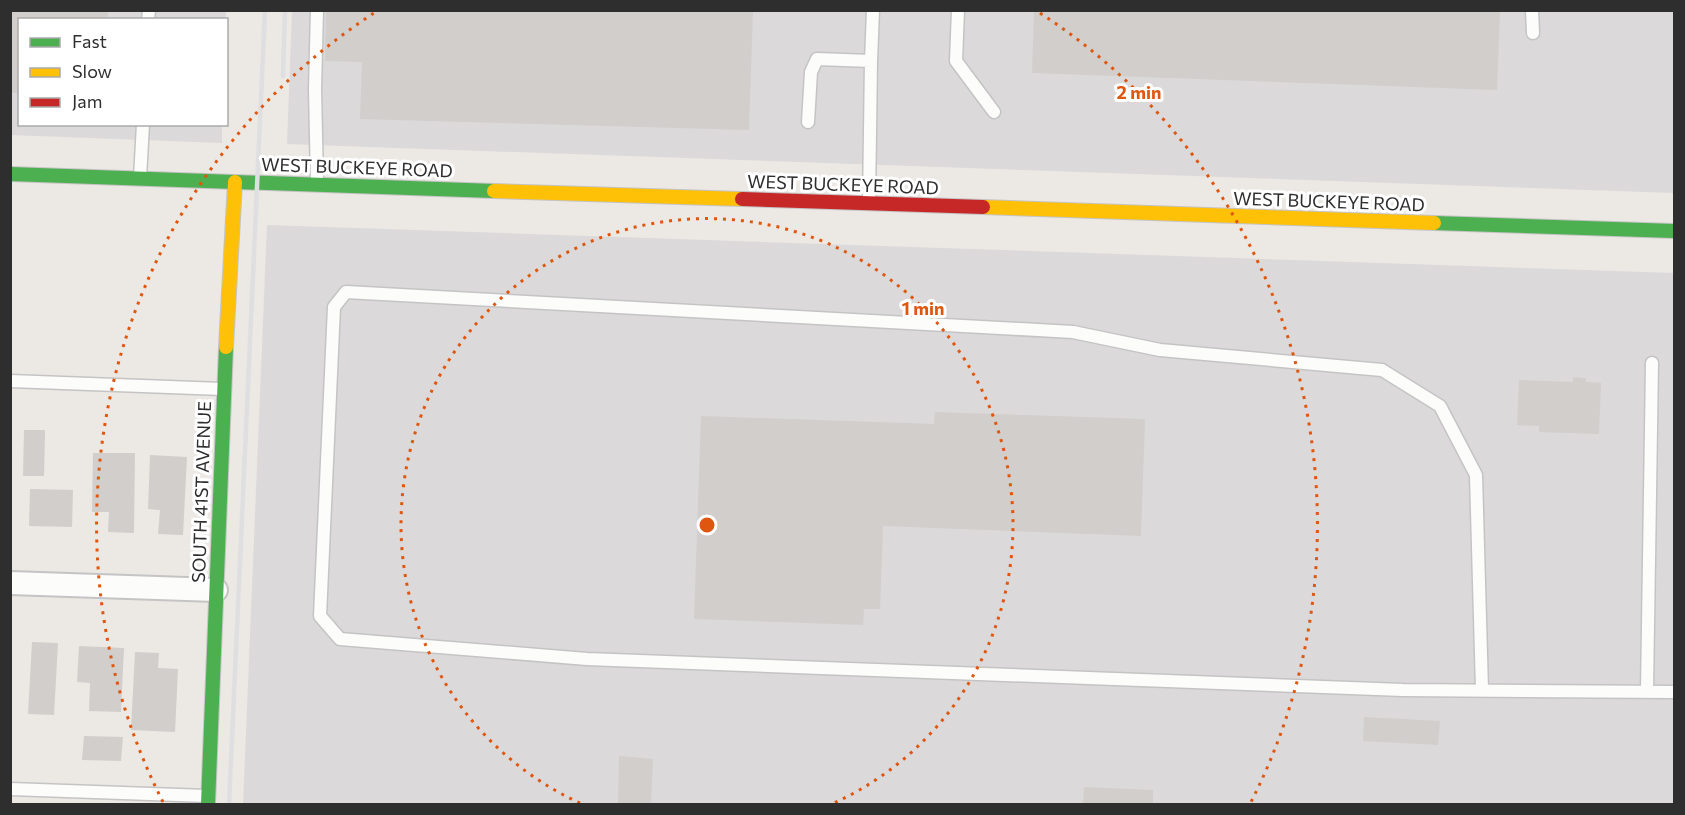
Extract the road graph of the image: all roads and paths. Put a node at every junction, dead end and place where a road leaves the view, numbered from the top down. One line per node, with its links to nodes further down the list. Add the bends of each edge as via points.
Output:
1 (317, 10): 13 (lane)
2 (873, 10): 6 (lane)
3 (958, 10): 7 (lane, via 956,61)
4 (1532, 10): 5 (lane)
5 (1533, 33)
6 (871, 61): 8 (lane, via 817,59 811,72); 14 (lane)
7 (994, 112)
8 (808, 122)
9 (143, 126): 11 (lane)
10 (10, 174): 11 (main road, WEST BUCKEYE ROAD)
11 (140, 179): 12 (main road, WEST BUCKEYE ROAD)
12 (235, 182): 13 (main road, WEST BUCKEYE ROAD); 18 (main road, SOUTH 41ST AVENUE)
13 (317, 185): 14 (main road, WEST BUCKEYE ROAD)
14 (869, 204): 15 (main road, WEST BUCKEYE ROAD)
15 (1674, 231)
16 (1652, 363): 22 (lane)
17 (10, 381): 18 (lane)
18 (224, 389): 20 (main road, SOUTH 41ST AVENUE)
19 (10, 583): 20 (street)
20 (216, 590): 25 (main road, SOUTH 41ST AVENUE)
21 (1482, 690): 21 (lane, via 587,659 340,639 320,616 334,307 346,292 1073,332 1160,350 1382,370 1440,406 1476,475); 22 (lane)
22 (1647, 691): 23 (lane)
23 (1674, 692)
24 (10, 789): 25 (lane)
25 (208, 800)

